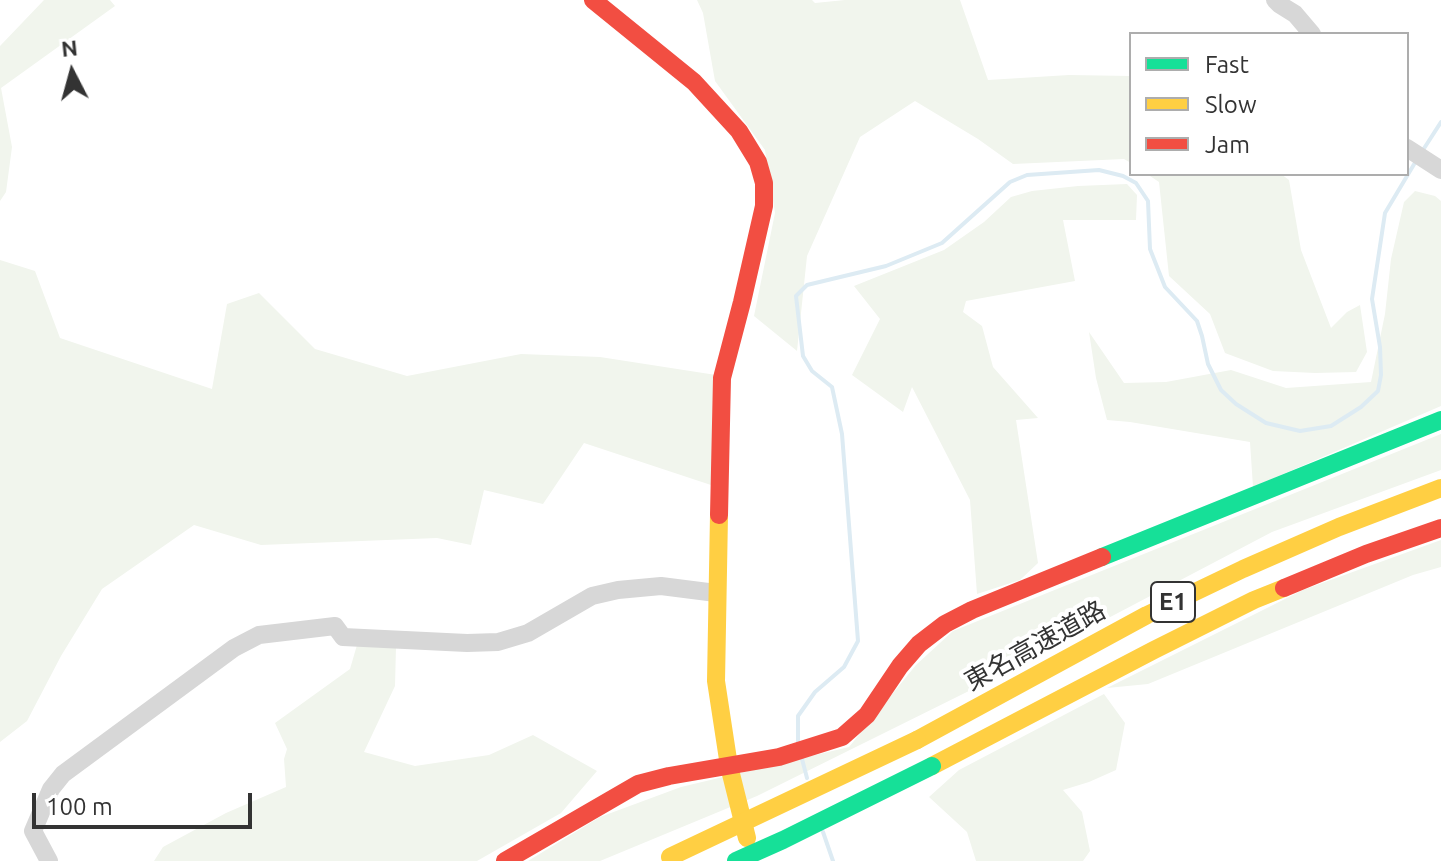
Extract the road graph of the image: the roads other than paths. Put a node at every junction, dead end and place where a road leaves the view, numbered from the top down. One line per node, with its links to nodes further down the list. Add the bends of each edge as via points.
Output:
1 (593, 0): 9 (main road, via 694,82 739,131 764,183 764,206 722,378)
2 (1275, 0): 3 (street)
3 (1310, 32)
4 (1409, 149): 5 (street)
5 (1441, 170)
6 (1441, 420): 10 (main road, via 972,610 919,644 867,715 842,737)
7 (1441, 488): 11 (main road, 東名高速道路 / E1, bridge, via 1339,527 1175,602 917,740)
8 (1441, 528): 14 (main road, E1, bridge, via 1254,600)
9 (716, 593): 10 (main road, via 716,681); 12 (street, via 661,586 618,590 592,596 528,633 498,642 343,637 335,626 259,635 63,774 33,831)
10 (729, 766): 13 (main road, via 638,784); 15 (main road)
11 (665, 859)
12 (49, 861)
13 (505, 861)
14 (736, 861)
15 (753, 861)

